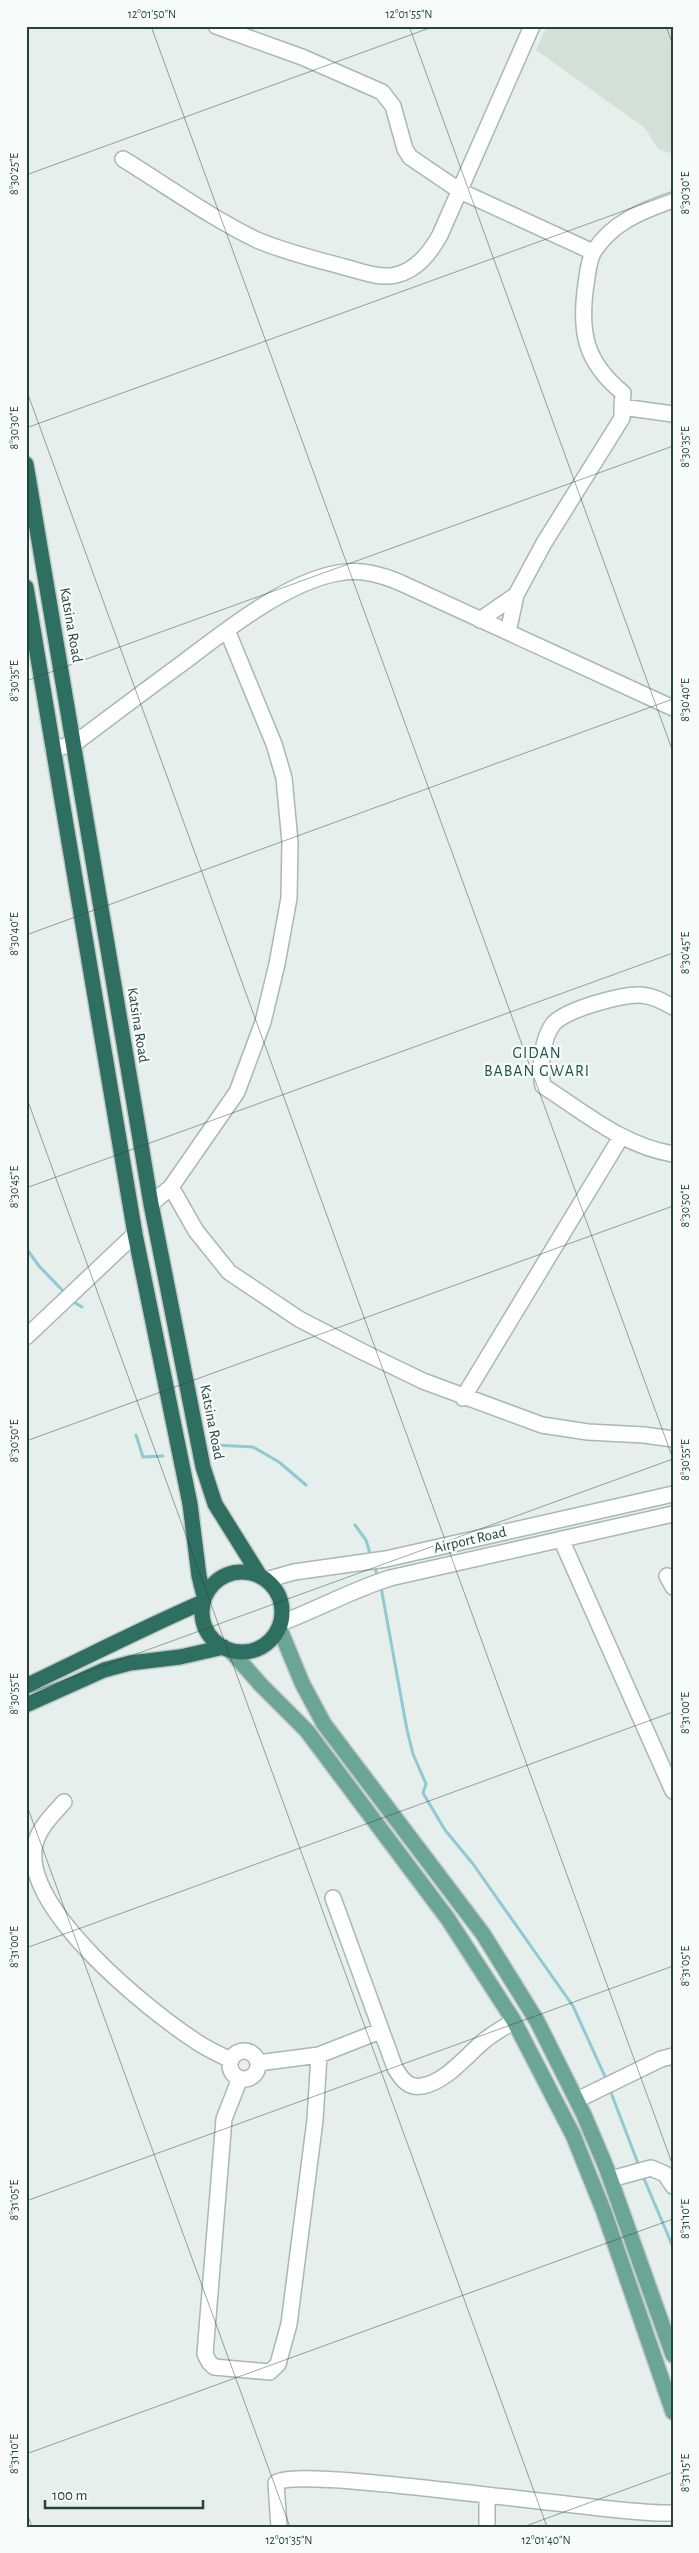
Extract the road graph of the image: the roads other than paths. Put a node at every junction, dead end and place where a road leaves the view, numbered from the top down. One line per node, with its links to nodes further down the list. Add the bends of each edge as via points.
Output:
1 (216, 26): 4 (street, via 302,57 382,92 393,106 410,156)
2 (532, 26): 4 (street)
3 (124, 159): 4 (street, via 257,240 379,276 406,272 420,262 432,249)
4 (460, 191): 6 (street)
5 (673, 200): 6 (street, via 640,211 625,220)
6 (593, 252): 7 (street, via 583,303 586,342 597,367 623,393)
7 (622, 407): 8 (street); 11 (street, via 622,418 544,543)
8 (673, 414)
9 (26, 464): 16 (highway, Katsina Road)
10 (26, 587): 17 (highway)
11 (516, 595): 12 (street); 14 (street)
12 (480, 620): 13 (street, via 385,576 358,571 336,574 302,586); 14 (street)
13 (227, 630): 16 (street); 21 (street, via 274,744 284,778 290,842 289,898 263,1022 237,1092)
14 (508, 632): 15 (street)
15 (673, 708)
16 (74, 744): 17 (street); 22 (highway, Katsina Road)
17 (54, 749): 23 (highway)
18 (673, 1007): 19 (street, via 659,998 639,995 598,1003 554,1024 543,1049 540,1074 543,1086)
19 (621, 1137): 20 (street, via 646,1148); 25 (street)
20 (673, 1154)
21 (171, 1187): 22 (street); 25 (street, via 196,1231 229,1272 299,1319)
22 (150, 1204): 30 (highway, Katsina Road, via 208,1486 215,1504)
23 (135, 1234): 24 (street); 31 (highway, via 190,1504 198,1576)
24 (26, 1337)
25 (463, 1398): 26 (street, via 542,1425)
26 (673, 1439)
27 (673, 1494): 30 (street, Airport Road, via 357,1565)
28 (673, 1514): 29 (street, Airport Road)
29 (561, 1539): 32 (street, Airport Road, via 390,1578 362,1587); 36 (street)
30 (263, 1578): 31 (highway, via 240,1572 227,1575 215,1582); 32 (highway, via 278,1596)
31 (204, 1599): 33 (highway, via 204,1626 211,1638); 34 (highway)
32 (280, 1625): 33 (highway, via 270,1641 259,1648 245,1652); 46 (main road, via 302,1683 324,1724 487,1941 537,2021)
33 (228, 1649): 35 (highway, via 113,1668); 39 (main road, via 307,1732 448,1919)
34 (26, 1686)
35 (26, 1705)
36 (673, 1791)
37 (64, 1802): 43 (street, via 44,1826 34,1851 39,1881 52,1905 100,1965 195,2041)
38 (333, 1898): 40 (street)
39 (514, 2021): 40 (street, via 445,2075 422,2086 401,2080); 51 (main road, via 573,2135 604,2212)
40 (380, 2031): 41 (street)
41 (319, 2055): 44 (street); 45 (street, via 314,2130 288,2324 278,2364 270,2372 214,2367 205,2354 224,2119)
42 (673, 2056): 46 (street)
43 (230, 2060): 44 (street, via 244,2051 252,2054); 45 (street, via 230,2069)
44 (258, 2063): 45 (street, via 252,2076)
45 (240, 2078)
46 (577, 2100): 47 (main road)
47 (611, 2179): 48 (street, via 651,2168 665,2174); 49 (main road)
48 (673, 2186)
49 (668, 2327): 50 (main road)
50 (673, 2356)
51 (673, 2412)
52 (487, 2496): 53 (street); 54 (street, via 356,2481 284,2478 276,2483 275,2488); 55 (street)
53 (672, 2517)
54 (279, 2527)
55 (487, 2527)

